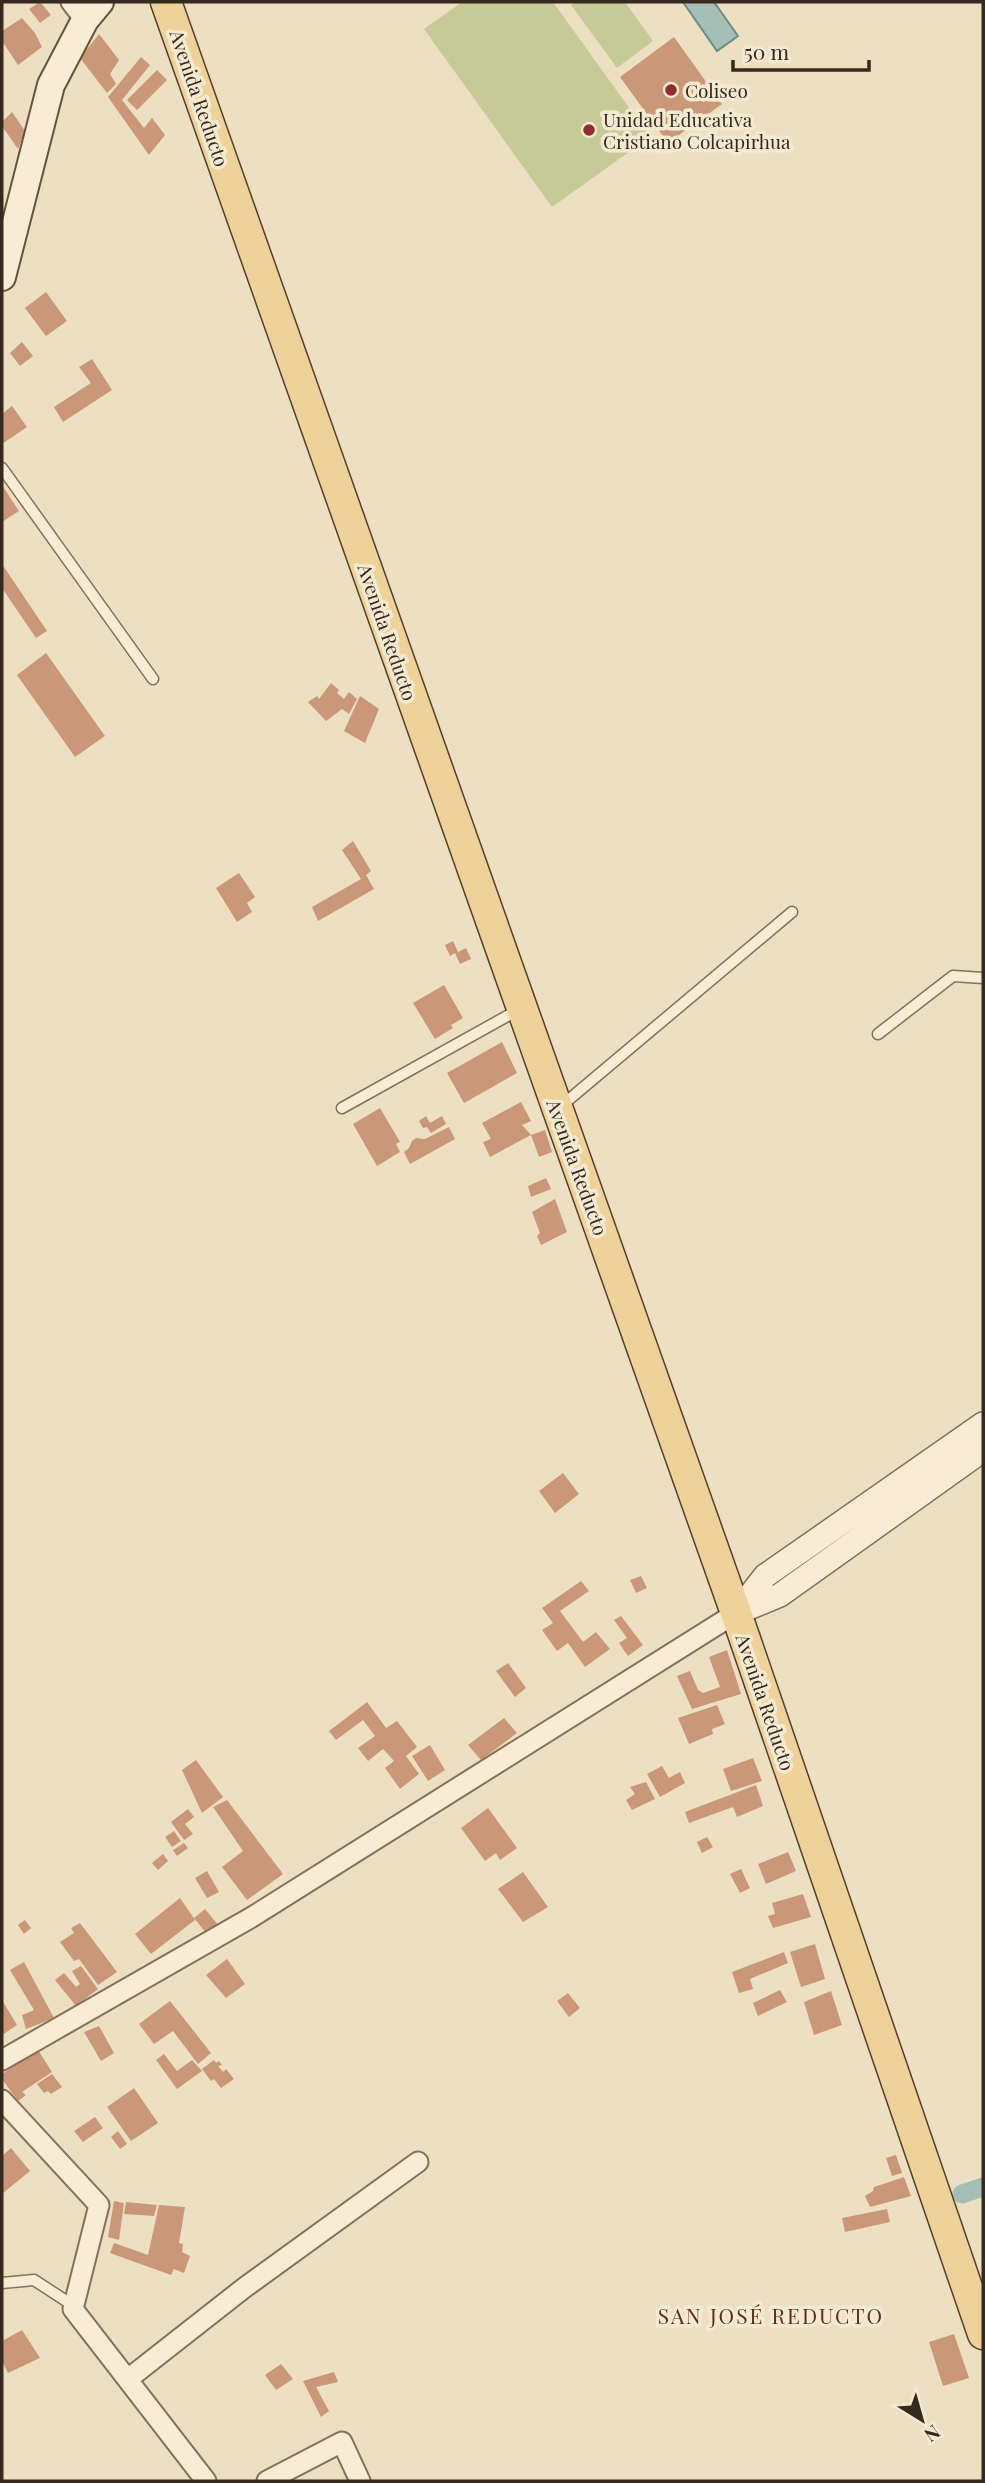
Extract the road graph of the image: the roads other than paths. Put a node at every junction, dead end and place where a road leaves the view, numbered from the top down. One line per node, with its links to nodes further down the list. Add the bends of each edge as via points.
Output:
1 (166, 2): 8 (main road, Avenida Reducto)
2 (85, 8): 3 (main road, via 51,86)
3 (2, 277)
4 (2, 468): 5 (lane)
5 (153, 679)
6 (792, 912): 11 (lane)
7 (983, 978): 9 (lane, via 953,976)
8 (521, 1008): 10 (lane); 11 (main road, Avenida Reducto)
9 (878, 1034)
10 (342, 1108)
11 (557, 1109): 14 (main road, Avenida Reducto)
12 (983, 1424): 14 (street, via 765,1576)
13 (983, 1450): 14 (street, via 780,1595)
14 (736, 1613): 15 (street, via 252,1917); 20 (main road, Avenida Reducto)
15 (2, 2060)
16 (2, 2100): 19 (street, via 99,2205)
17 (418, 2162): 21 (street)
18 (2, 2283): 19 (lane, via 34,2280)
19 (74, 2306): 21 (street)
20 (983, 2334)
21 (128, 2379): 22 (street)
22 (206, 2481)
23 (267, 2481): 24 (street, via 342,2442)
24 (360, 2481)

